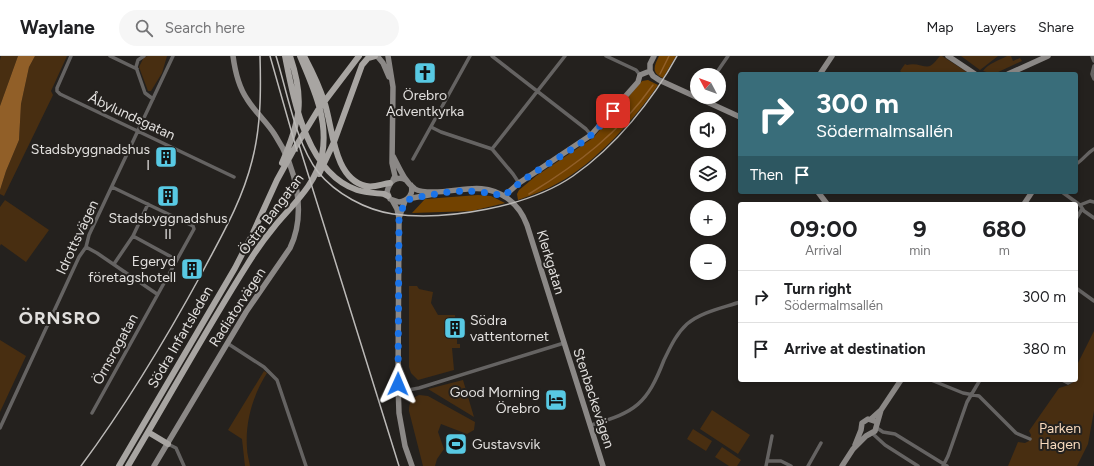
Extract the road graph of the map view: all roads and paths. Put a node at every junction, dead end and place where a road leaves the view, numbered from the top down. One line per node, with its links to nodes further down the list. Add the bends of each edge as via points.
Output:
1 (71, 56): 38 (street, Åbylundsgatan, via 57,91)
2 (110, 56): 25 (street)
3 (144, 56): 25 (street, via 138,60)
4 (173, 56): 34 (street, Idrottsvägen)
5 (233, 56): 74 (street, Radiatorvägen, via 238,80 246,98 271,128 285,151 298,197 299,217 294,241)
6 (285, 56): 54 (main road, via 300,120 309,142 322,163 346,185 357,190 384,194)
7 (290, 56): 46 (main road, Östra Bangatan, via 298,85 299,115)
8 (300, 56): 64 (main road, Östra Bangatan, via 315,93 321,117 323,145 317,170 306,190)
9 (304, 56): 47 (main road, via 323,96 344,171 365,186)
10 (470, 56): 37 (street)
11 (492, 56): 32 (street)
12 (565, 56): 32 (street)
13 (606, 56): 30 (street, via 636,70)
14 (654, 56): 26 (street)
15 (728, 56): 24 (street)
16 (832, 56): 27 (street)
17 (948, 56): 28 (street)
18 (1048, 56): 29 (street)
19 (1092, 56): 22 (street)
20 (381, 57): 42 (street, via 389,70 393,91); 64 (main road, via 368,58 362,65 334,142 320,172 306,194)
21 (357, 59): 46 (main road, via 308,125)
22 (1094, 61)
23 (1094, 66): 31 (street)
24 (720, 68)
25 (137, 69): 34 (street, via 145,93)
26 (650, 71): 30 (street); 33 (street, via 654,78)
27 (821, 72)
28 (972, 72)
29 (1012, 72)
30 (640, 75): 39 (street, via 638,82)
31 (1094, 80)
32 (538, 91): 39 (street); 40 (street)
33 (690, 93)
34 (153, 99): 38 (street, Idrottsvägen)
35 (714, 104): 36 (street)
36 (738, 116)
37 (431, 127): 40 (street); 43 (street)
38 (137, 131): 45 (street, Åbylundsgatan); 50 (street, Idrottsvägen)
39 (591, 135): 49 (street)
40 (492, 149): 49 (street)
41 (1094, 149): 44 (street)
42 (393, 156): 47 (street, via 395,176); 48 (street)
43 (413, 159)
44 (1078, 163)
45 (234, 177)
46 (277, 180): 97 (main road, Södra Infartsleden, via 235,268)
47 (392, 182): 48 (street, via 399,178); 54 (street, via 387,189)
48 (408, 182): 51 (street, via 419,190); 55 (street, via 412,192)
49 (519, 184): 53 (street)
50 (112, 187): 58 (street); 66 (street, Idrottsvägen)
51 (443, 192): 53 (street, via 485,188); 55 (street)
52 (1065, 194): 56 (street)
53 (504, 196): 75 (street, Klerkgatan, via 516,206 524,218)
54 (390, 198): 55 (street, via 399,202); 62 (street)
55 (406, 200): 62 (street)
56 (1076, 202)
57 (1094, 202): 59 (street)
58 (148, 204): 65 (street); 67 (street, Örnsrogatan, via 193,226 193,232)
59 (1080, 205): 60 (street)
60 (1082, 209): 61 (street); 63 (street)
61 (1078, 216)
62 (399, 218): 79 (street)
63 (1094, 218)
64 (283, 219): 69 (main road, Östra Bangatan)
65 (133, 236): 67 (street); 68 (street)
66 (86, 246): 68 (street); 86 (street, Idrottsvägen)
67 (177, 260): 71 (street, Örnsrogatan)
68 (114, 264): 71 (street)
69 (243, 272): 88 (main road, Södra Infartsleden)
70 (1078, 289): 72 (street)
71 (157, 294): 82 (street, Örnsrogatan)
72 (1094, 301)
73 (738, 303): 84 (street, via 704,314 687,324 672,344 647,396 622,414)
74 (227, 343): 93 (street, Radiatorvägen); 101 (street, via 264,367 277,380)
75 (564, 343): 79 (street, Stenbackevägen); 84 (street, Stenbackevägen)
76 (900, 382): 81 (street)
77 (937, 382): 80 (street, via 962,393)
78 (979, 382): 80 (street)
79 (398, 392): 102 (street, via 402,431)
80 (972, 394): 91 (street, via 979,396 1016,433); 96 (street)
81 (881, 410): 83 (street); 85 (street)
82 (92, 414)
83 (871, 419): 85 (street); 87 (street, via 862,423)
84 (591, 425): 103 (street, Stenbackevägen)
85 (876, 427): 89 (street); 96 (street, via 883,432 895,434)
86 (0, 428)
87 (861, 430): 89 (street, via 863,433); 94 (street)
88 (148, 432): 93 (main road); 98 (main road, Södra Infartsleden)
89 (871, 434): 94 (street); 108 (street)
90 (772, 436): 95 (street)
91 (1030, 439)
92 (821, 443): 106 (street)
93 (168, 444): 99 (street, Radiatorvägen); 100 (street, via 176,448)
94 (853, 449): 107 (street)
95 (767, 461): 104 (street); 105 (street, via 781,461)
96 (945, 465)
97 (119, 466)
98 (128, 466)
99 (154, 466)
100 (184, 466)
101 (306, 466)
102 (412, 466)
103 (603, 466)
104 (766, 466)
105 (791, 466)
106 (808, 466)
107 (842, 466)
108 (918, 466)

